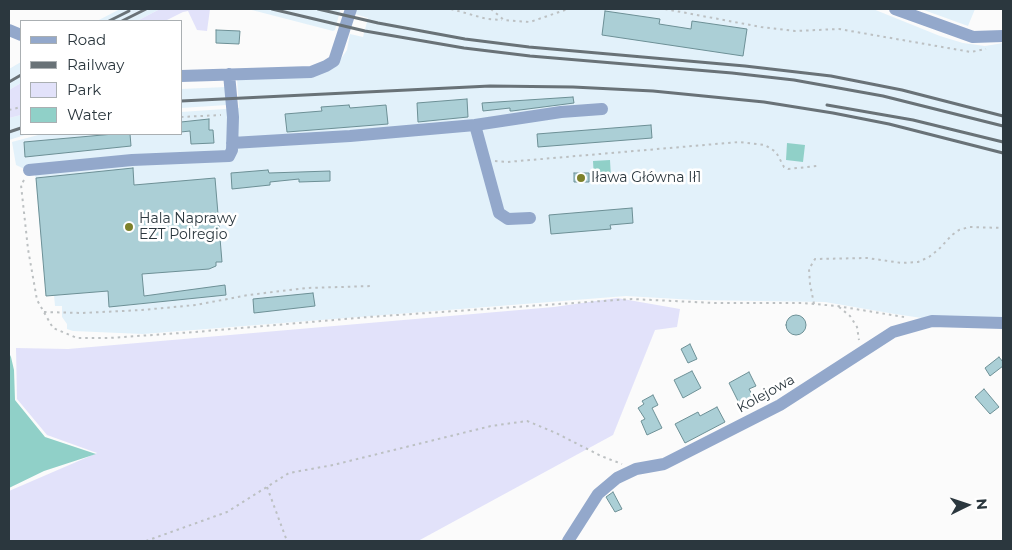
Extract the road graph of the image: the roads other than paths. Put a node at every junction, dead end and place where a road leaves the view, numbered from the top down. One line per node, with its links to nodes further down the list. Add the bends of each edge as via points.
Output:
1 (351, 9): 4 (street, via 334,61 326,66 311,72)
2 (895, 9): 3 (street, via 973,37)
3 (1003, 36)
4 (229, 74): 5 (street); 8 (street)
5 (182, 76)
6 (602, 109): 7 (street)
7 (475, 124): 8 (street); 10 (street, via 499,213 508,219)
8 (232, 143): 9 (street, via 229,156 132,160)
9 (29, 170)
10 (530, 218)
11 (1003, 323): 12 (street, Kolejowa, via 932,321 893,332 780,404 664,464 636,469 617,478 598,494)
12 (568, 541)

